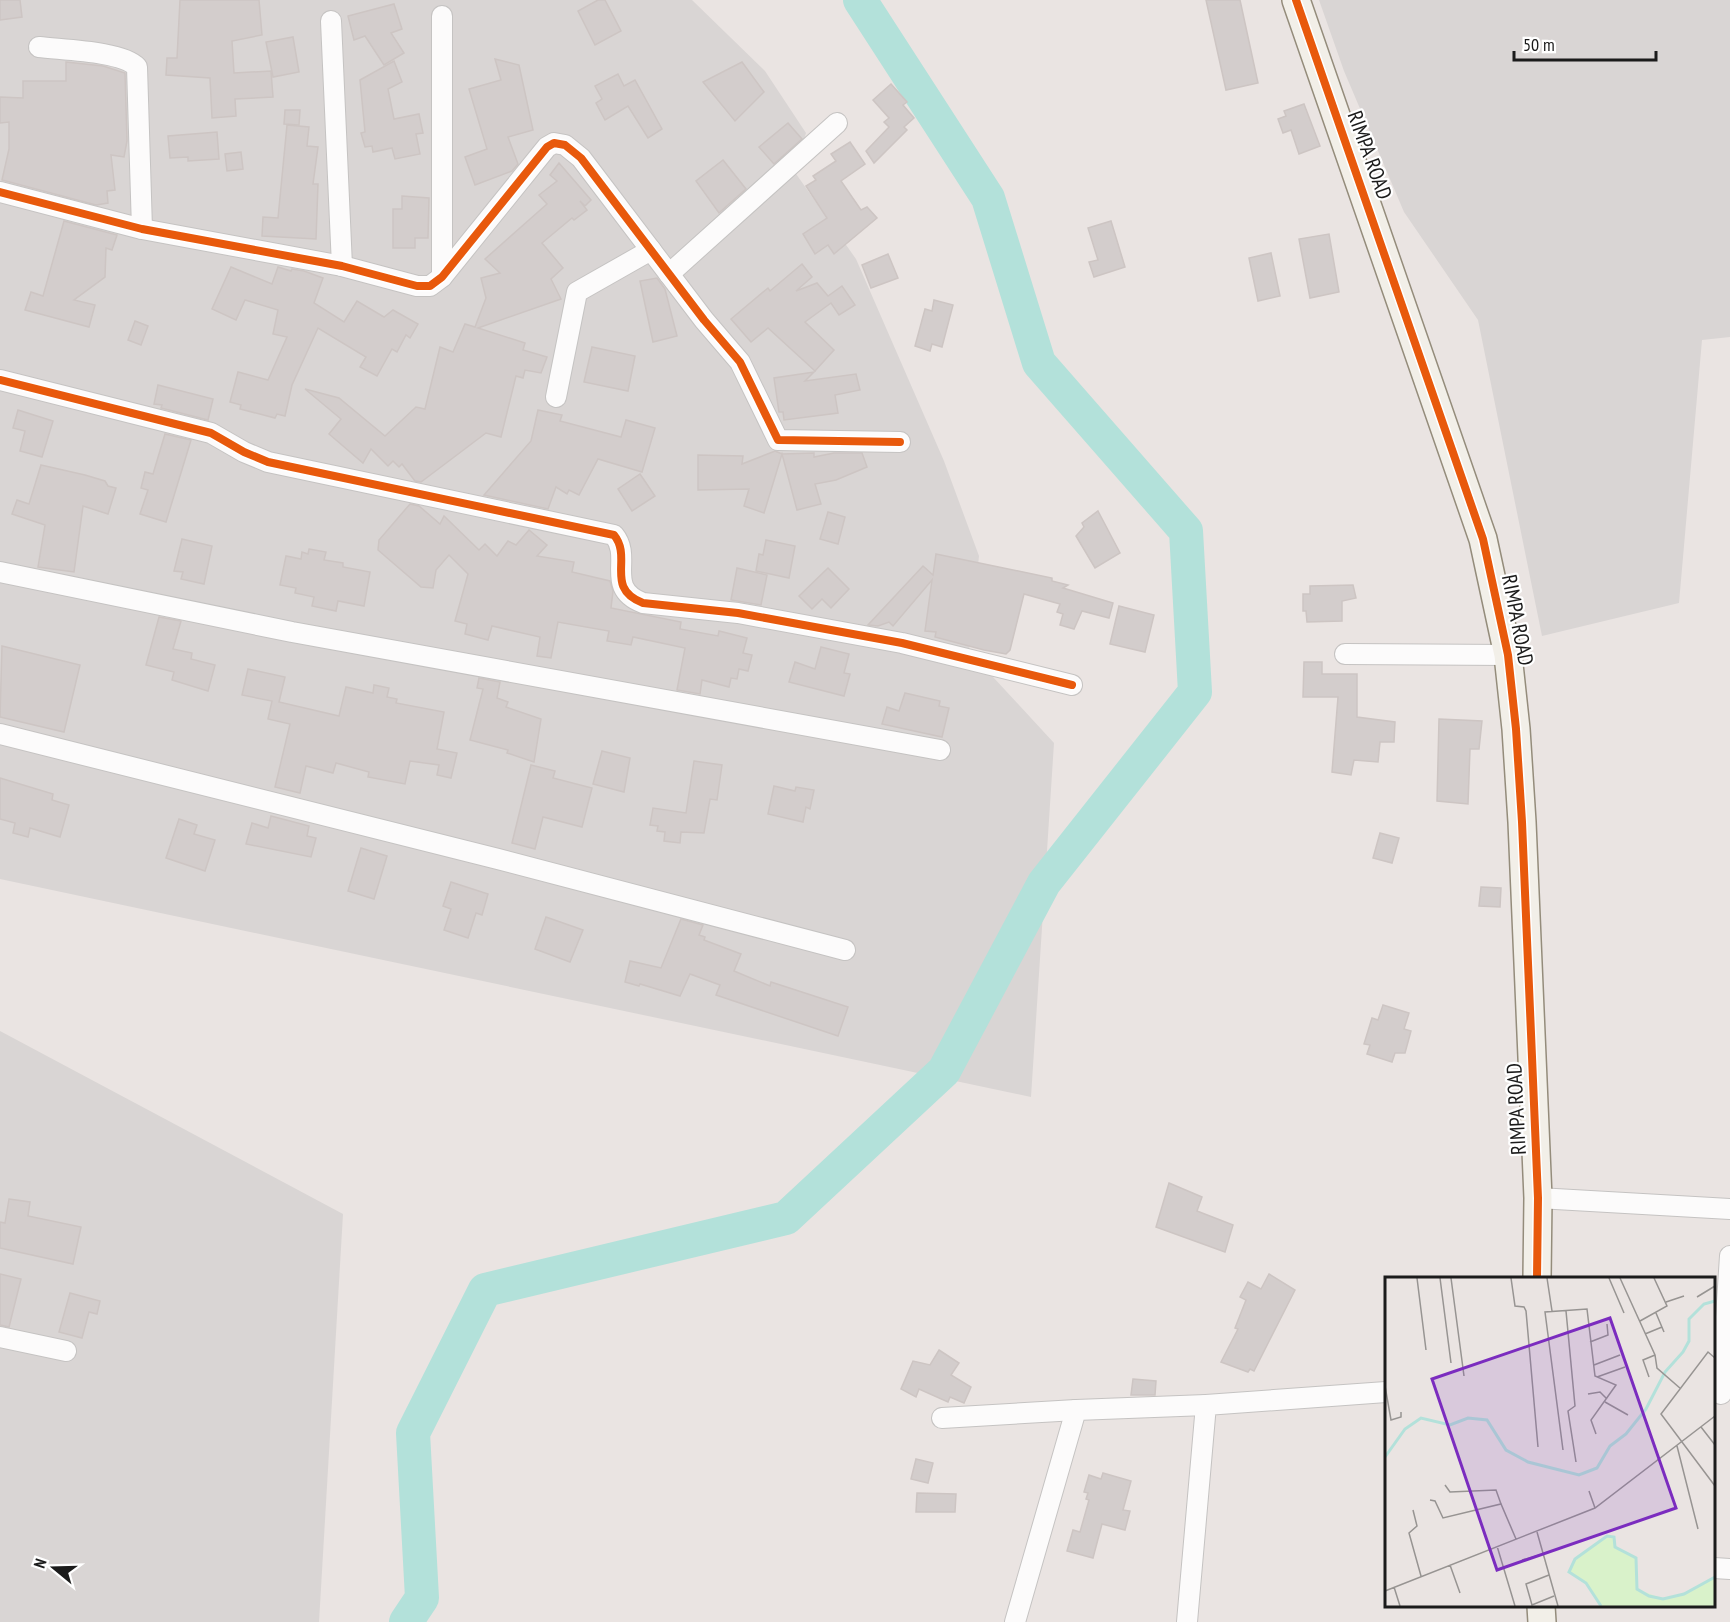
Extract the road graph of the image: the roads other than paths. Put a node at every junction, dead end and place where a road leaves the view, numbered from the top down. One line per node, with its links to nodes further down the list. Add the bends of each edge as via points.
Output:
1 (1296, 0): 17 (street, RIMPA ROAD, via 1483,539)
2 (442, 16): 11 (street)
3 (331, 21): 9 (street)
4 (39, 46): 7 (street, via 111,56 137,67)
5 (837, 123): 10 (street)
6 (0, 192): 7 (street)
7 (142, 229): 9 (street)
8 (651, 250): 10 (street); 11 (street, via 581,158 564,145 554,143); 13 (street, via 577,292)
9 (342, 266): 11 (street, via 417,286 430,286)
10 (669, 274): 14 (street, via 740,362 778,440)
11 (442, 277)
12 (0, 380): 18 (street, via 211,433 268,462 614,535 620,542 624,589 631,598 643,603 738,613 902,643)
13 (556, 397)
14 (900, 442)
15 (0, 572): 20 (street, via 292,632)
16 (1345, 654): 17 (street)
17 (1508, 655): 22 (street, RIMPA ROAD, via 1522,822)
18 (1072, 685)
19 (0, 734): 21 (street)
20 (940, 750)
21 (845, 950)
22 (1538, 1198): 23 (street); 25 (street, RIMPA ROAD)
23 (1730, 1209)
24 (1730, 1256): 29 (street)
25 (1537, 1277)
26 (0, 1337): 27 (street)
27 (66, 1351)
28 (1385, 1392): 30 (street)
29 (1721, 1394)
30 (1206, 1405): 31 (street); 35 (street)
31 (1076, 1410): 32 (street); 34 (street)
32 (942, 1418)
33 (1541, 1607): 36 (street)
34 (1015, 1622)
35 (1187, 1622)
36 (1542, 1622)

